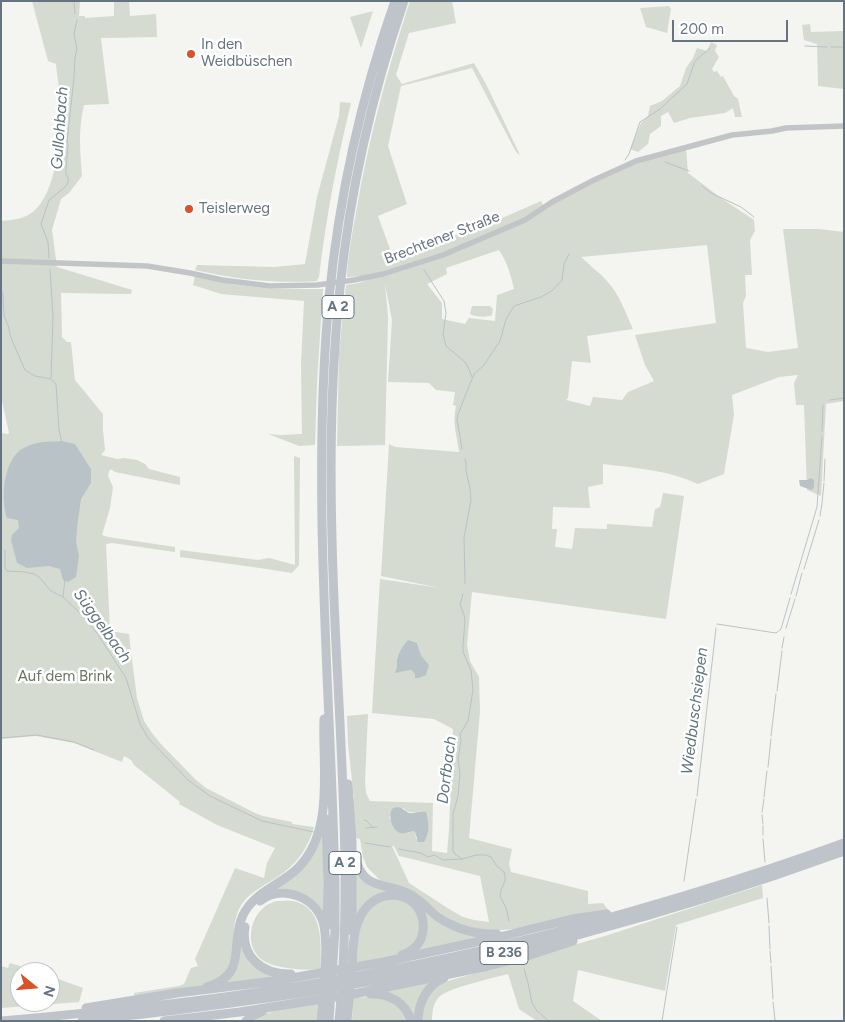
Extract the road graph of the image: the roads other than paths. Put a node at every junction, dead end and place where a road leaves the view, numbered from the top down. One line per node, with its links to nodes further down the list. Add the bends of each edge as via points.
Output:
1 (395, 1): 5 (highway, A 2, via 364,101 354,146 337,235 330,298 322,475)
2 (404, 1): 6 (highway, A 2, via 365,136 340,288 332,392 331,465)
3 (844, 126): 4 (street, Brechtener Straße, via 786,128 732,135 636,161 552,202 525,220 443,255 354,280 287,286 222,280 147,266)
4 (1, 261)
5 (328, 678): 7 (highway); 29 (highway, A 2, via 336,886)
6 (339, 705): 8 (highway, via 344,719); 30 (highway, A 2, via 345,902)
7 (324, 799): 14 (highway, via 328,884); 20 (highway, via 319,831 304,861 286,878 255,898 242,916 236,958 230,972 213,985)
8 (352, 843): 13 (highway, via 358,865 367,879 412,895 451,925 489,934); 15 (highway)
9 (844, 843): 11 (highway, B 236)
10 (844, 851): 11 (highway, B 236)
11 (771, 873): 12 (highway, B 236)
12 (648, 911): 13 (highway, via 630,909); 17 (highway, via 595,935); 19 (highway, B 236)
13 (527, 930): 16 (highway)
14 (326, 949): 18 (highway, via 322,918 314,906 300,896 271,895 256,905 250,914 244,938 247,951 256,963 277,974); 28 (highway)
15 (353, 951): 16 (highway, via 358,922 373,900 398,895 410,901 420,912 422,934 414,949); 31 (highway)
16 (356, 966): 18 (highway)
17 (488, 966): 21 (highway); 33 (highway, via 437,982 422,999)
18 (317, 973): 20 (highway)
19 (320, 986): 23 (highway, B 236); 25 (highway, B 236, via 197,1008)
20 (177, 994): 23 (highway)
21 (354, 994): 22 (highway); 32 (highway, via 389,996 404,1007)
22 (296, 1004): 26 (highway); 27 (highway, via 262,1011)
23 (49, 1016): 24 (highway, B 236)
24 (1, 1021)
25 (82, 1021)
26 (164, 1021)
27 (246, 1021)
28 (321, 1021)
29 (329, 1021)
30 (340, 1021)
31 (348, 1021)
32 (411, 1021)
33 (418, 1021)

